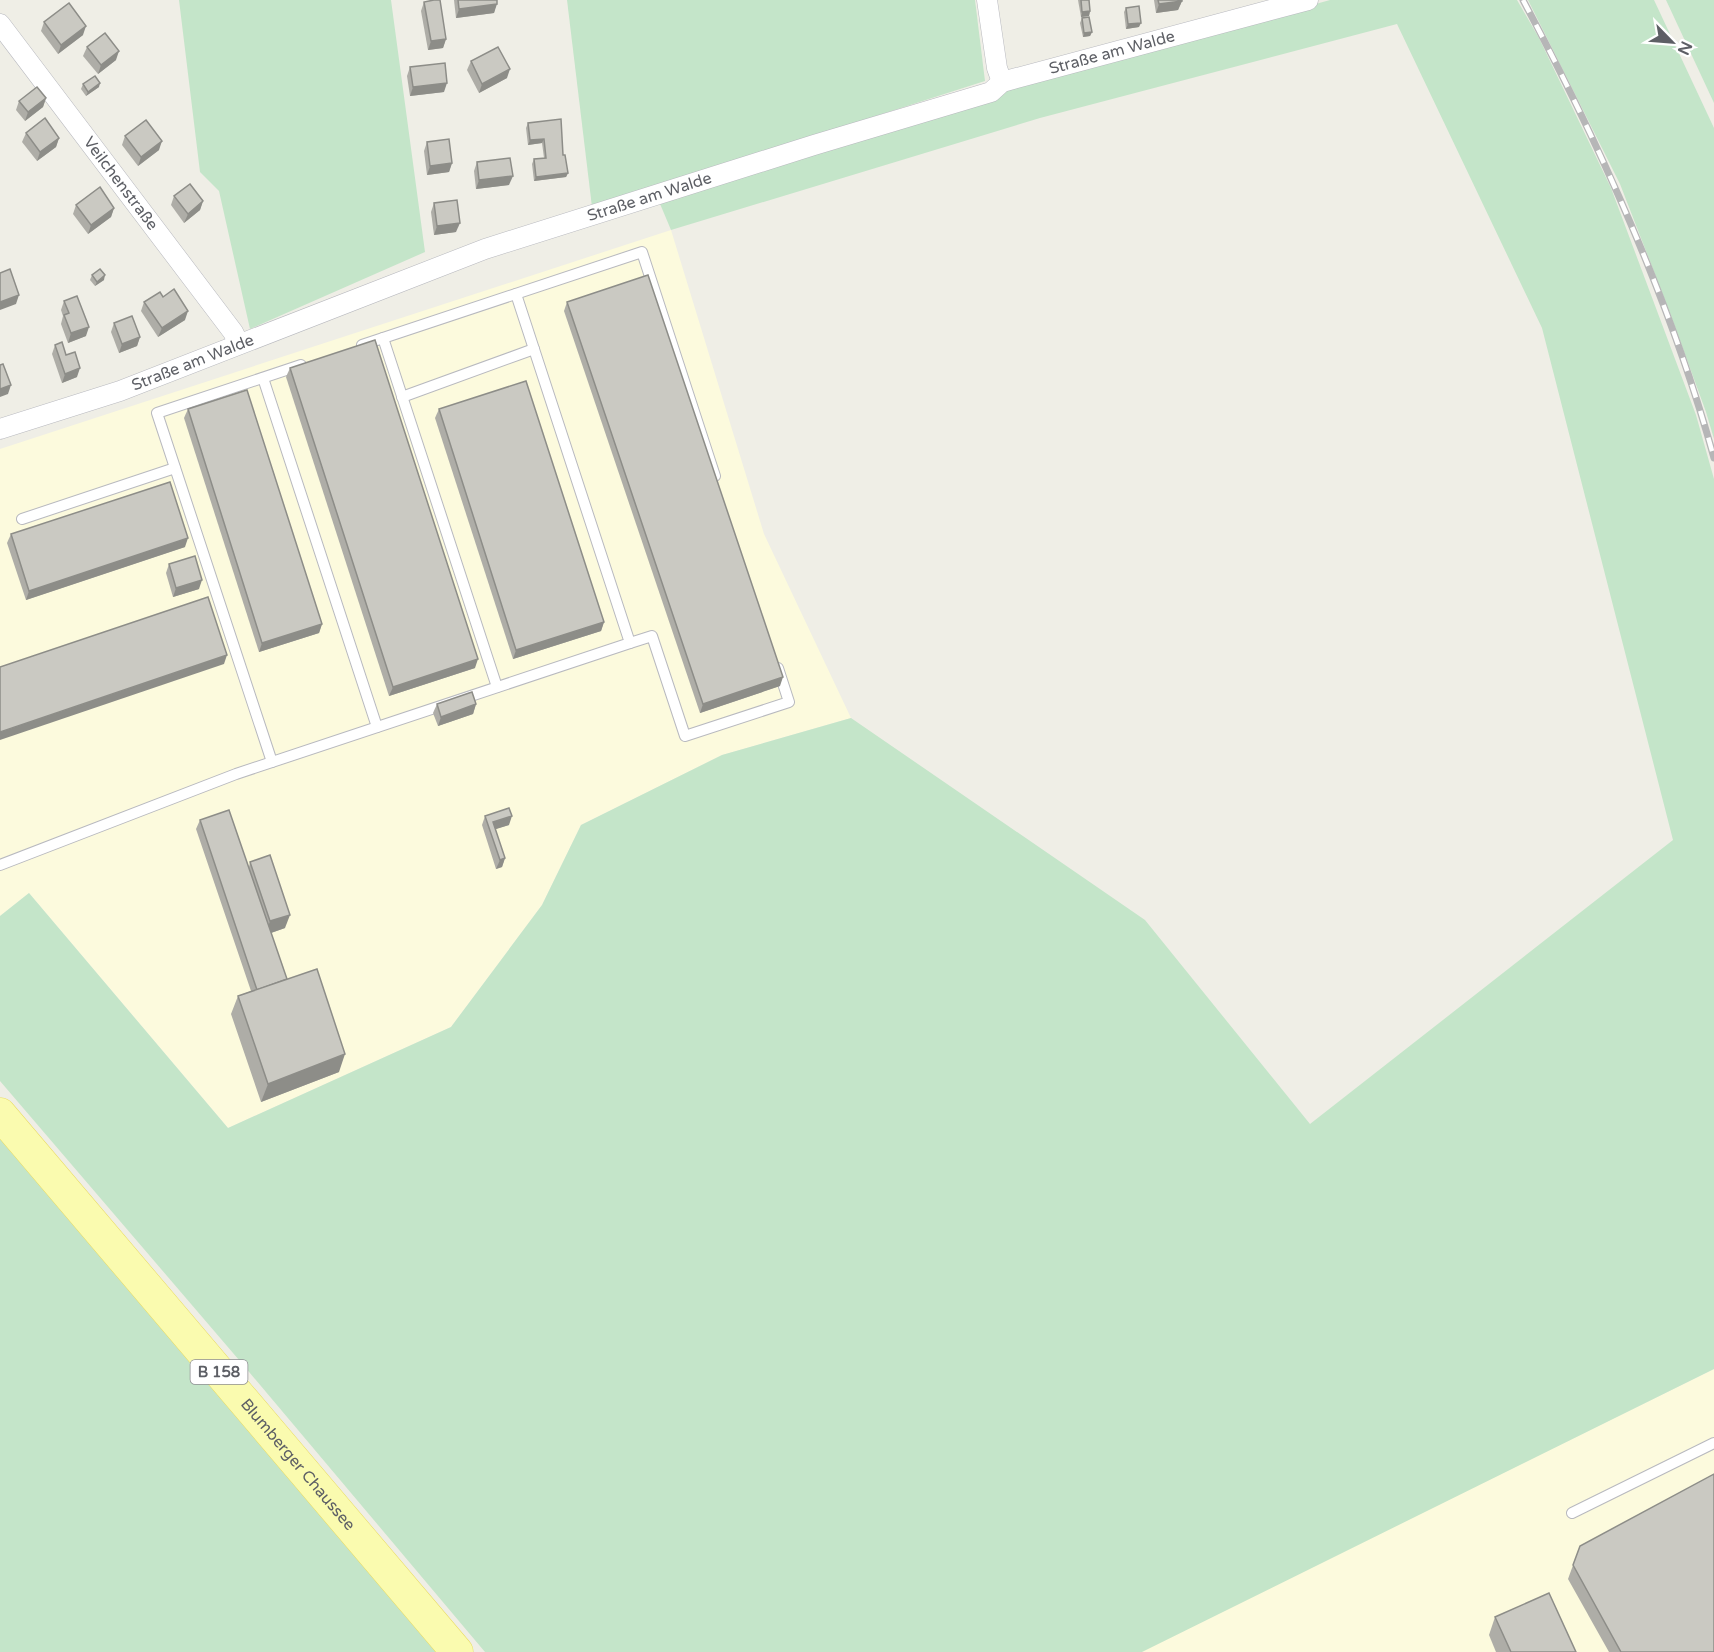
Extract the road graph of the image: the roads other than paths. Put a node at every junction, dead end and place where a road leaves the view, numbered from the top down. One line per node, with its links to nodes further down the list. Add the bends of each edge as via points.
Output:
1 (987, 0): 4 (street)
2 (1308, 0): 4 (street, Straße am Walde)
3 (0, 24): 7 (street, Veilchenstraße)
4 (1002, 82): 7 (street, Straße am Walde, via 991,92 485,249)
5 (516, 294): 6 (lane); 9 (lane); 15 (lane, via 642,252)
6 (383, 338): 8 (lane); 12 (lane)
7 (239, 344): 13 (street, Straße am Walde, via 120,391)
8 (350, 349)
9 (534, 349): 12 (lane); 17 (lane)
10 (307, 363): 11 (lane)
11 (263, 378): 14 (lane, via 157,413); 20 (lane)
12 (402, 397): 19 (lane)
13 (0, 429)
14 (175, 468): 16 (lane); 21 (lane)
15 (719, 489)
16 (22, 519)
17 (630, 643): 18 (lane, via 652,636 685,736 789,702); 19 (lane)
18 (775, 657)
19 (497, 687): 20 (lane)
20 (377, 727): 21 (lane)
21 (272, 762): 22 (lane)
22 (0, 865)
23 (0, 1114): 26 (main road, Blumberger Chaussee / B 158)
24 (1714, 1443): 25 (lane)
25 (1572, 1513)
26 (457, 1652)

